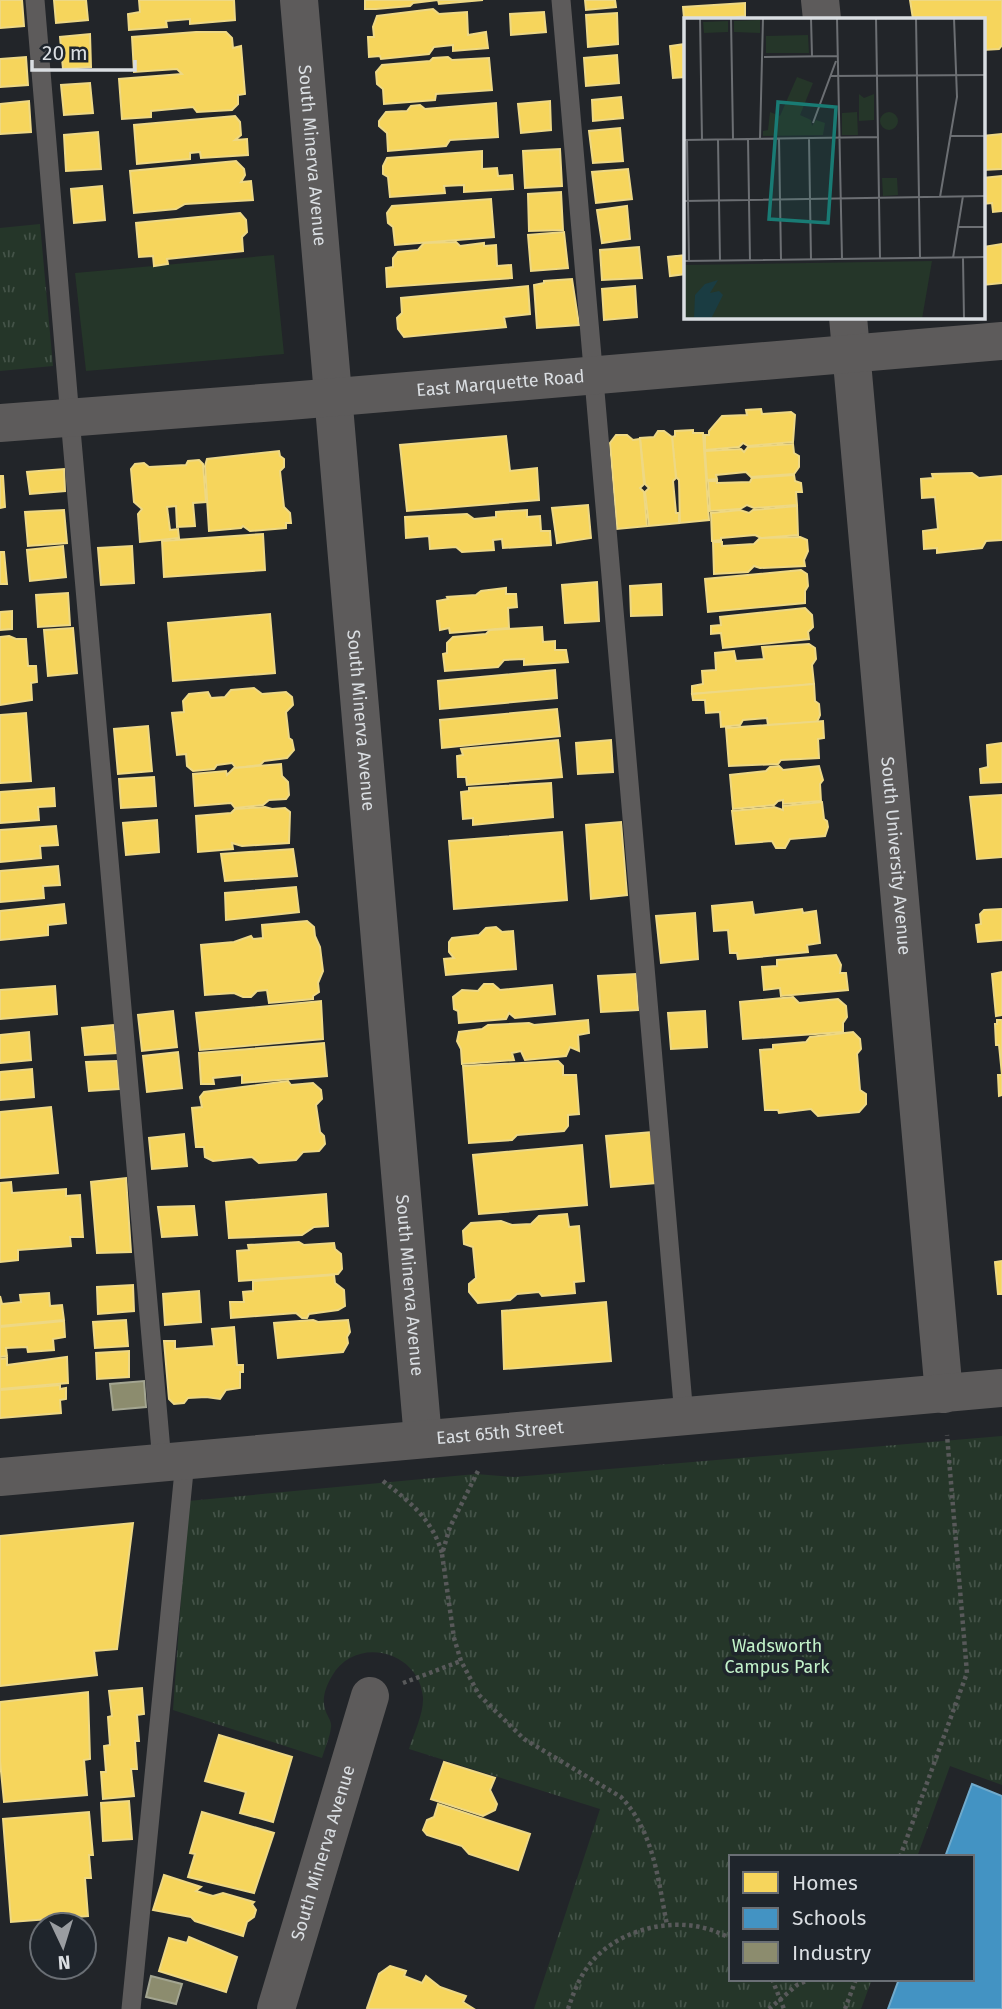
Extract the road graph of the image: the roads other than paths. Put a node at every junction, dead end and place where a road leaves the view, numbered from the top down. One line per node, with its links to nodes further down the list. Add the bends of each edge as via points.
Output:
1 (35, 0): 10 (lane)
2 (299, 0): 9 (street, South Minerva Avenue)
3 (561, 0): 8 (lane)
4 (820, 0): 5 (street)
5 (821, 18)
6 (850, 335): 7 (street, East Marquette Road); 8 (street, East Marquette Road); 13 (street, South University Avenue)
7 (1002, 341)
8 (593, 376): 9 (street, East Marquette Road); 14 (lane)
9 (333, 398): 10 (street, East Marquette Road); 15 (street, South Minerva Avenue)
10 (69, 418): 11 (street, East Marquette Road); 16 (lane)
11 (0, 423)
12 (1002, 1388): 13 (street, East 65th Street)
13 (944, 1394): 14 (street, East 65th Street)
14 (684, 1416): 15 (street, East 65th Street)
15 (423, 1439): 16 (street, East 65th Street)
16 (174, 1461): 17 (street, East 65th Street); 19 (lane)
17 (0, 1477)
18 (370, 1696): 20 (street, South Minerva Avenue)
19 (131, 2009)
20 (276, 2009)

